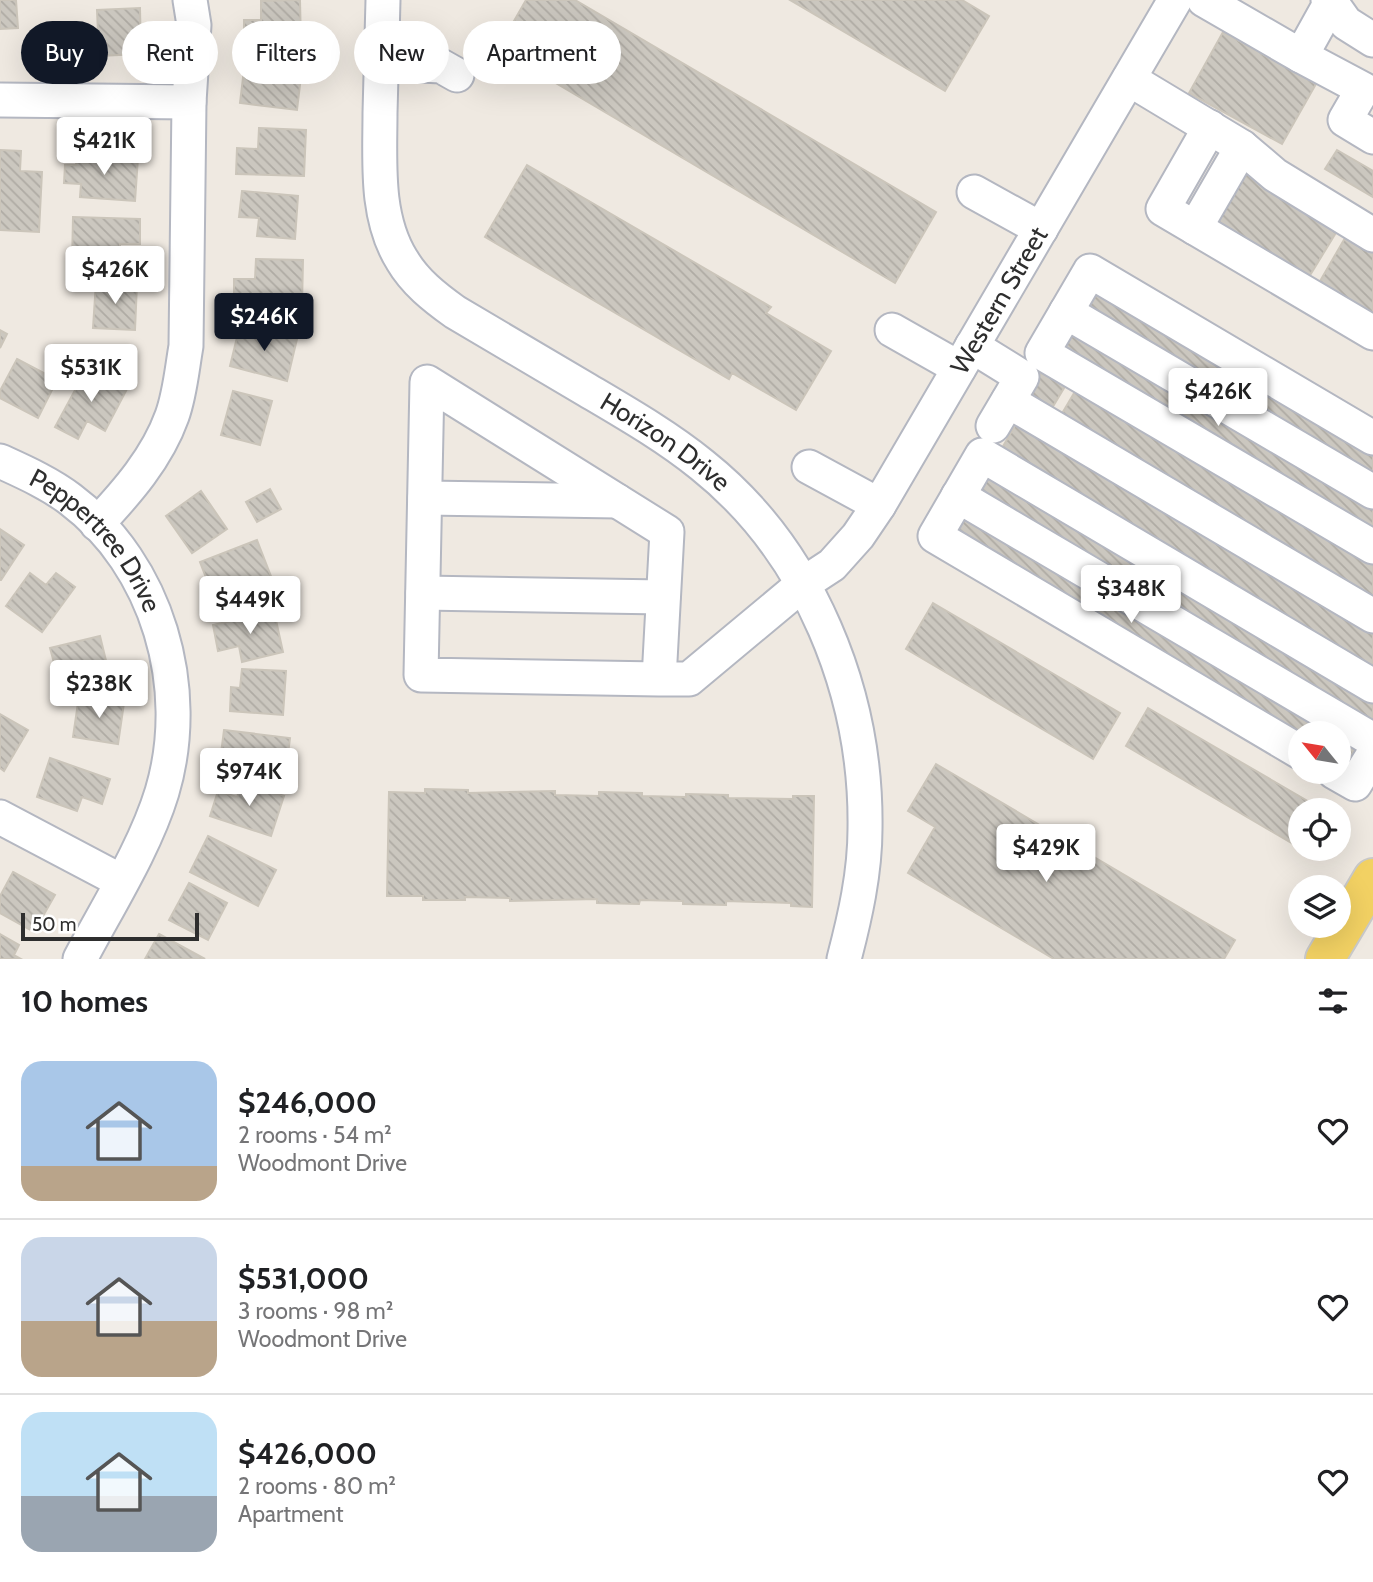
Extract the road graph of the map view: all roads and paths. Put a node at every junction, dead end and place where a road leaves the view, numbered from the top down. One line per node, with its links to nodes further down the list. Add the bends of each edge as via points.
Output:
1 (190, 0): 15 (street, via 194,25)
2 (383, 0): 6 (street, Horizon Drive)
3 (1175, 0): 11 (street, Western Street)
4 (1204, 0): 8 (street)
5 (1329, 1): 7 (street, via 1346,23); 8 (street)
6 (382, 21)
7 (1373, 40)
8 (1301, 56): 12 (street)
9 (449, 70): 10 (street)
10 (457, 75)
11 (1129, 79): 16 (street); 21 (street, Western Street)
12 (1368, 79): 17 (street, via 1345,120)
13 (381, 84): 37 (street, Horizon Drive, via 383,209 400,258 415,279 455,312 625,412 704,466 742,502)
14 (0, 100): 15 (street)
15 (189, 102): 35 (street, via 186,346 180,386 154,454)
16 (1210, 127): 18 (street); 20 (street, via 1163,209)
17 (1373, 137)
18 (1242, 147): 20 (street); 22 (street, via 1275,175)
19 (974, 192): 21 (street)
20 (1195, 228): 25 (street)
21 (1041, 229): 26 (street, Western Street)
22 (1373, 235)
23 (1066, 312): 27 (street, via 1090,271); 30 (street); 36 (street, via 1042,353)
24 (892, 330): 26 (street)
25 (1373, 333)
26 (965, 357): 34 (street, Western Street); 40 (street, via 1022,377 1001,414)
27 (1373, 438)
28 (0, 461): 35 (street, Peppertree Drive, via 71,500)
29 (809, 467): 34 (street)
30 (1373, 492)
31 (958, 496): 42 (street, via 982,455); 43 (street); 44 (street, via 935,536)
32 (425, 498): 33 (street); 33 (street, via 427,382); 38 (street)
33 (617, 501): 39 (street, via 667,532)
34 (878, 505): 37 (street, Western Street, via 832,565)
35 (97, 524): 49 (street, Peppertree Drive, via 118,546 156,618 169,657 174,697 172,747 162,791 146,835)
36 (1373, 547)
37 (803, 584): 41 (street, Western Street, via 689,679); 51 (street, Horizon Drive, via 836,656 857,730 863,776 865,830 860,881)
38 (423, 593): 39 (street); 41 (street, Western Street, via 421,676)
39 (663, 597): 41 (street)
40 (1373, 616)
41 (659, 679)
42 (1373, 686)
43 (1373, 740)
44 (1288, 745)
45 (1373, 755): 46 (street, via 1355,784)
46 (1351, 782)
47 (0, 817): 49 (street)
48 (1373, 878): 52 (main road)
49 (121, 881): 50 (street, Peppertree Drive)
50 (80, 959)
51 (844, 959)
52 (1325, 959)

